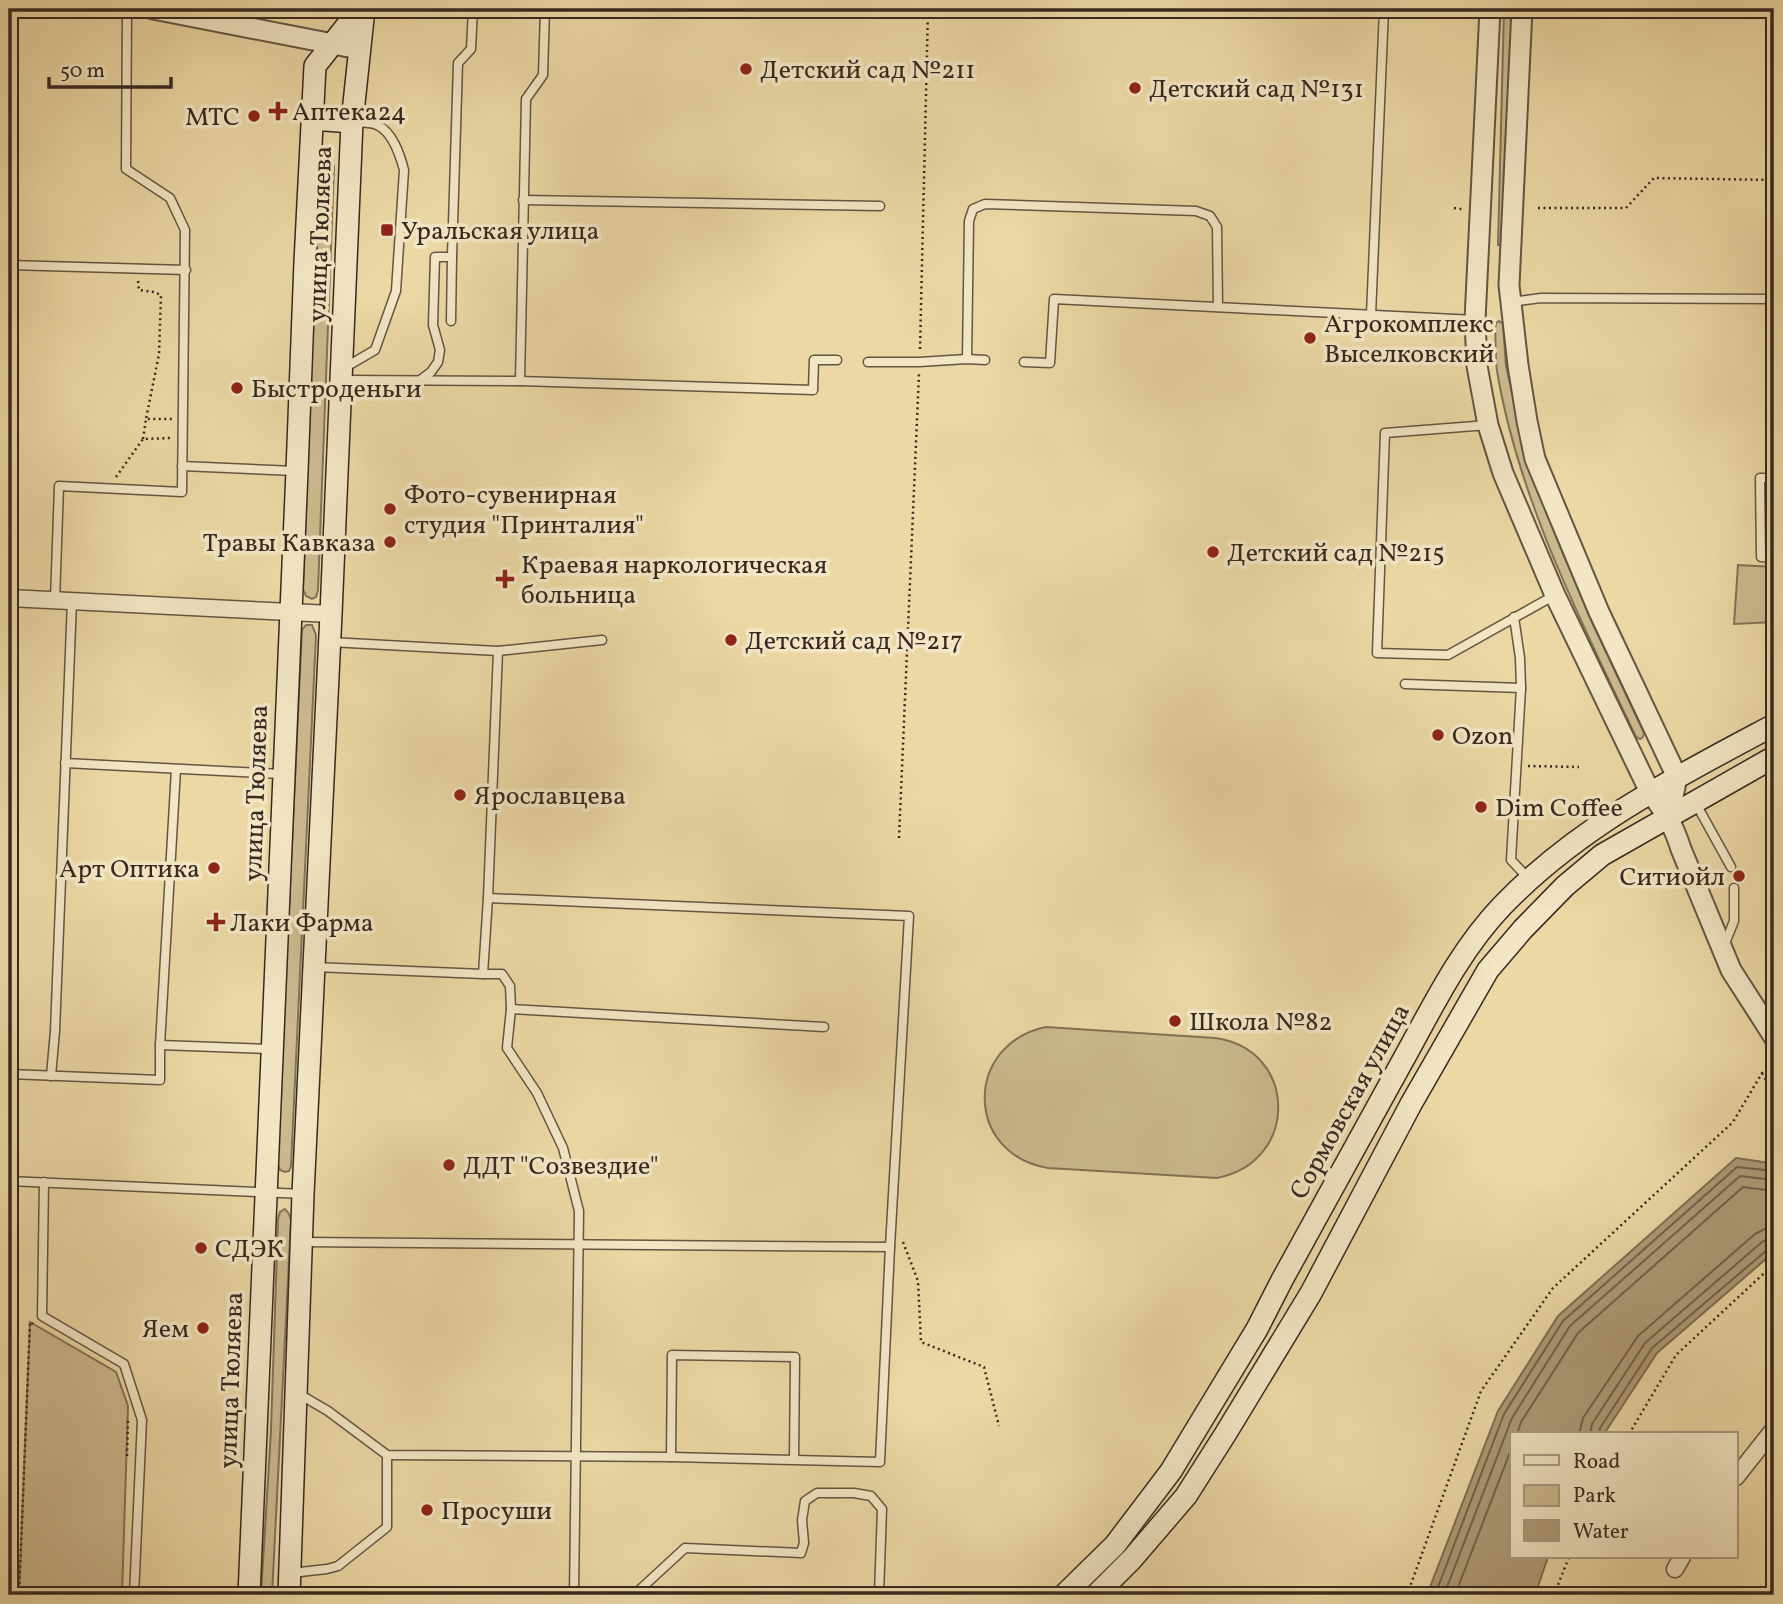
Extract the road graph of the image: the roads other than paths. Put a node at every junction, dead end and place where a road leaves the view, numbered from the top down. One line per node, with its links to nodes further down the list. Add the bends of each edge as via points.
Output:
1 (127, 9): 19 (lane, via 126,169 170,198 185,230)
2 (153, 9): 9 (street)
3 (362, 9): 9 (main road, улица Тюляева); 10 (main road, улица Тюляева)
4 (473, 9): 17 (lane, via 471,50 458,63)
5 (545, 9): 15 (lane, via 543,75 526,99)
6 (1384, 9): 24 (lane)
7 (1490, 9): 20 (street)
8 (1522, 9): 21 (street)
9 (332, 44): 10 (street); 12 (main road, улица Тюляева, via 315,66)
10 (359, 49): 13 (main road, улица Тюляева)
11 (9, 74): 14 (lane, via 13,75)
12 (312, 119): 13 (main road); 37 (main road, улица Тюляева)
13 (352, 122): 32 (main road, улица Тюляева); 32 (lane, via 378,125 394,141 404,170 396,291 375,350)
14 (9, 187)
15 (523, 200): 16 (lane); 33 (lane)
16 (880, 206)
17 (452, 257): 26 (lane); 34 (lane, via 435,257 433,325 440,350 438,362)
18 (9, 265): 19 (lane)
19 (186, 270): 36 (lane)
20 (1477, 285): 21 (street); 25 (street)
21 (1510, 293): 22 (lane, via 1541,298); 57 (street, via 1535,459 1599,612)
22 (1774, 299)
23 (1217, 307): 24 (lane); 27 (lane, via 1217,228 1210,216 1196,211 985,204 973,209 969,221); 31 (lane, via 1054,299 1050,363)
24 (1371, 315): 25 (lane)
25 (1475, 320): 35 (street, via 1477,366)
26 (450, 321)
27 (967, 359): 29 (lane); 30 (lane)
28 (837, 360): 33 (lane, via 814,360 813,390)
29 (985, 360)
30 (868, 362)
31 (1024, 362)
32 (341, 375): 34 (lane); 45 (main road, улица Тюляева)
33 (520, 381): 34 (lane)
34 (419, 382)
35 (1488, 425): 40 (street, via 1503,473); 46 (lane, via 1385,433 1377,653 1448,655)
36 (182, 466): 37 (lane); 42 (lane, via 182,492 59,486)
37 (298, 471): 44 (main road, улица Тюляева)
38 (1774, 478): 39 (lane, via 1760,478 1761,557)
39 (1774, 558)
40 (1555, 595): 46 (lane); 58 (street)
41 (9, 598): 42 (street)
42 (55, 600): 43 (street)
43 (72, 601): 44 (street); 54 (lane)
44 (290, 612): 45 (street); 56 (main road, улица Тюляева)
45 (331, 614): 48 (main road, улица Тюляева)
46 (1514, 617): 51 (lane)
47 (602, 640): 49 (lane)
48 (330, 642): 49 (lane); 66 (main road, улица Тюляева)
49 (498, 651): 64 (lane)
50 (1405, 684): 51 (lane)
51 (1521, 688): 62 (lane, via 1511,860)
52 (1774, 725): 57 (main road, Сормовская улица)
53 (1774, 757): 59 (main road)
54 (65, 763): 55 (lane); 75 (lane)
55 (176, 769): 56 (lane); 72 (lane)
56 (285, 774): 73 (main road, улица Тюляева)
57 (1677, 777): 58 (main road, Сормовская улица); 60 (street)
58 (1650, 792): 60 (street); 62 (main road, Сормовская улица, via 1584,834)
59 (1695, 802): 60 (main road); 61 (lane)
60 (1669, 817): 65 (street); 91 (main road, via 1602,855 1565,886 1489,970 1410,1104 1311,1293)
61 (1731, 867)
62 (1530, 880): 90 (main road, Сормовская улица, via 1501,907 1457,962 1257,1329)
63 (1734, 888): 65 (lane, via 1734,921)
64 (488, 898): 67 (lane); 82 (lane, via 909,916)
65 (1723, 949): 69 (street, via 1731,970)
66 (314, 967): 67 (lane); 79 (main road, улица Тюляева)
67 (483, 974): 68 (lane, via 502,975 510,986)
68 (510, 1009): 70 (lane); 81 (lane, via 507,1048 537,1093 564,1148 579,1211)
69 (1769, 1016): 71 (street)
70 (824, 1027)
71 (1774, 1037)
72 (160, 1045): 73 (lane); 75 (lane, via 160,1080)
73 (271, 1049): 78 (main road, улица Тюляева)
74 (9, 1074): 75 (lane)
75 (51, 1076)
76 (9, 1181): 77 (lane)
77 (44, 1182): 78 (lane); 93 (lane, via 42,1316 124,1364 142,1420)
78 (266, 1192): 79 (lane); 94 (main road, улица Тюляева)
79 (303, 1194): 80 (main road, улица Тюляева)
80 (301, 1242): 81 (lane); 83 (main road, улица Тюляева)
81 (579, 1245): 82 (lane); 87 (lane)
82 (890, 1247): 88 (lane, via 880,1462)
83 (296, 1393): 85 (lane); 92 (main road, улица Тюляева)
84 (1774, 1429): 89 (street)
85 (387, 1455): 87 (lane); 92 (lane, via 387,1527 338,1566)
86 (671, 1457): 87 (lane); 88 (lane); 88 (lane, via 672,1355 795,1357)
87 (576, 1458): 96 (lane)
88 (794, 1459)
89 (1738, 1474)
90 (1159, 1486): 91 (main road); 99 (main road, Сормовская улица, via 1115,1545)
91 (1181, 1502): 100 (main road)
92 (289, 1573): 95 (main road, улица Тюляева)
93 (134, 1595)
94 (249, 1595)
95 (289, 1595)
96 (574, 1595)
97 (634, 1595): 98 (lane, via 685,1548 801,1553 805,1502 817,1493 854,1493 871,1496 881,1509)
98 (879, 1595)
99 (1064, 1595)
100 (1096, 1595)

